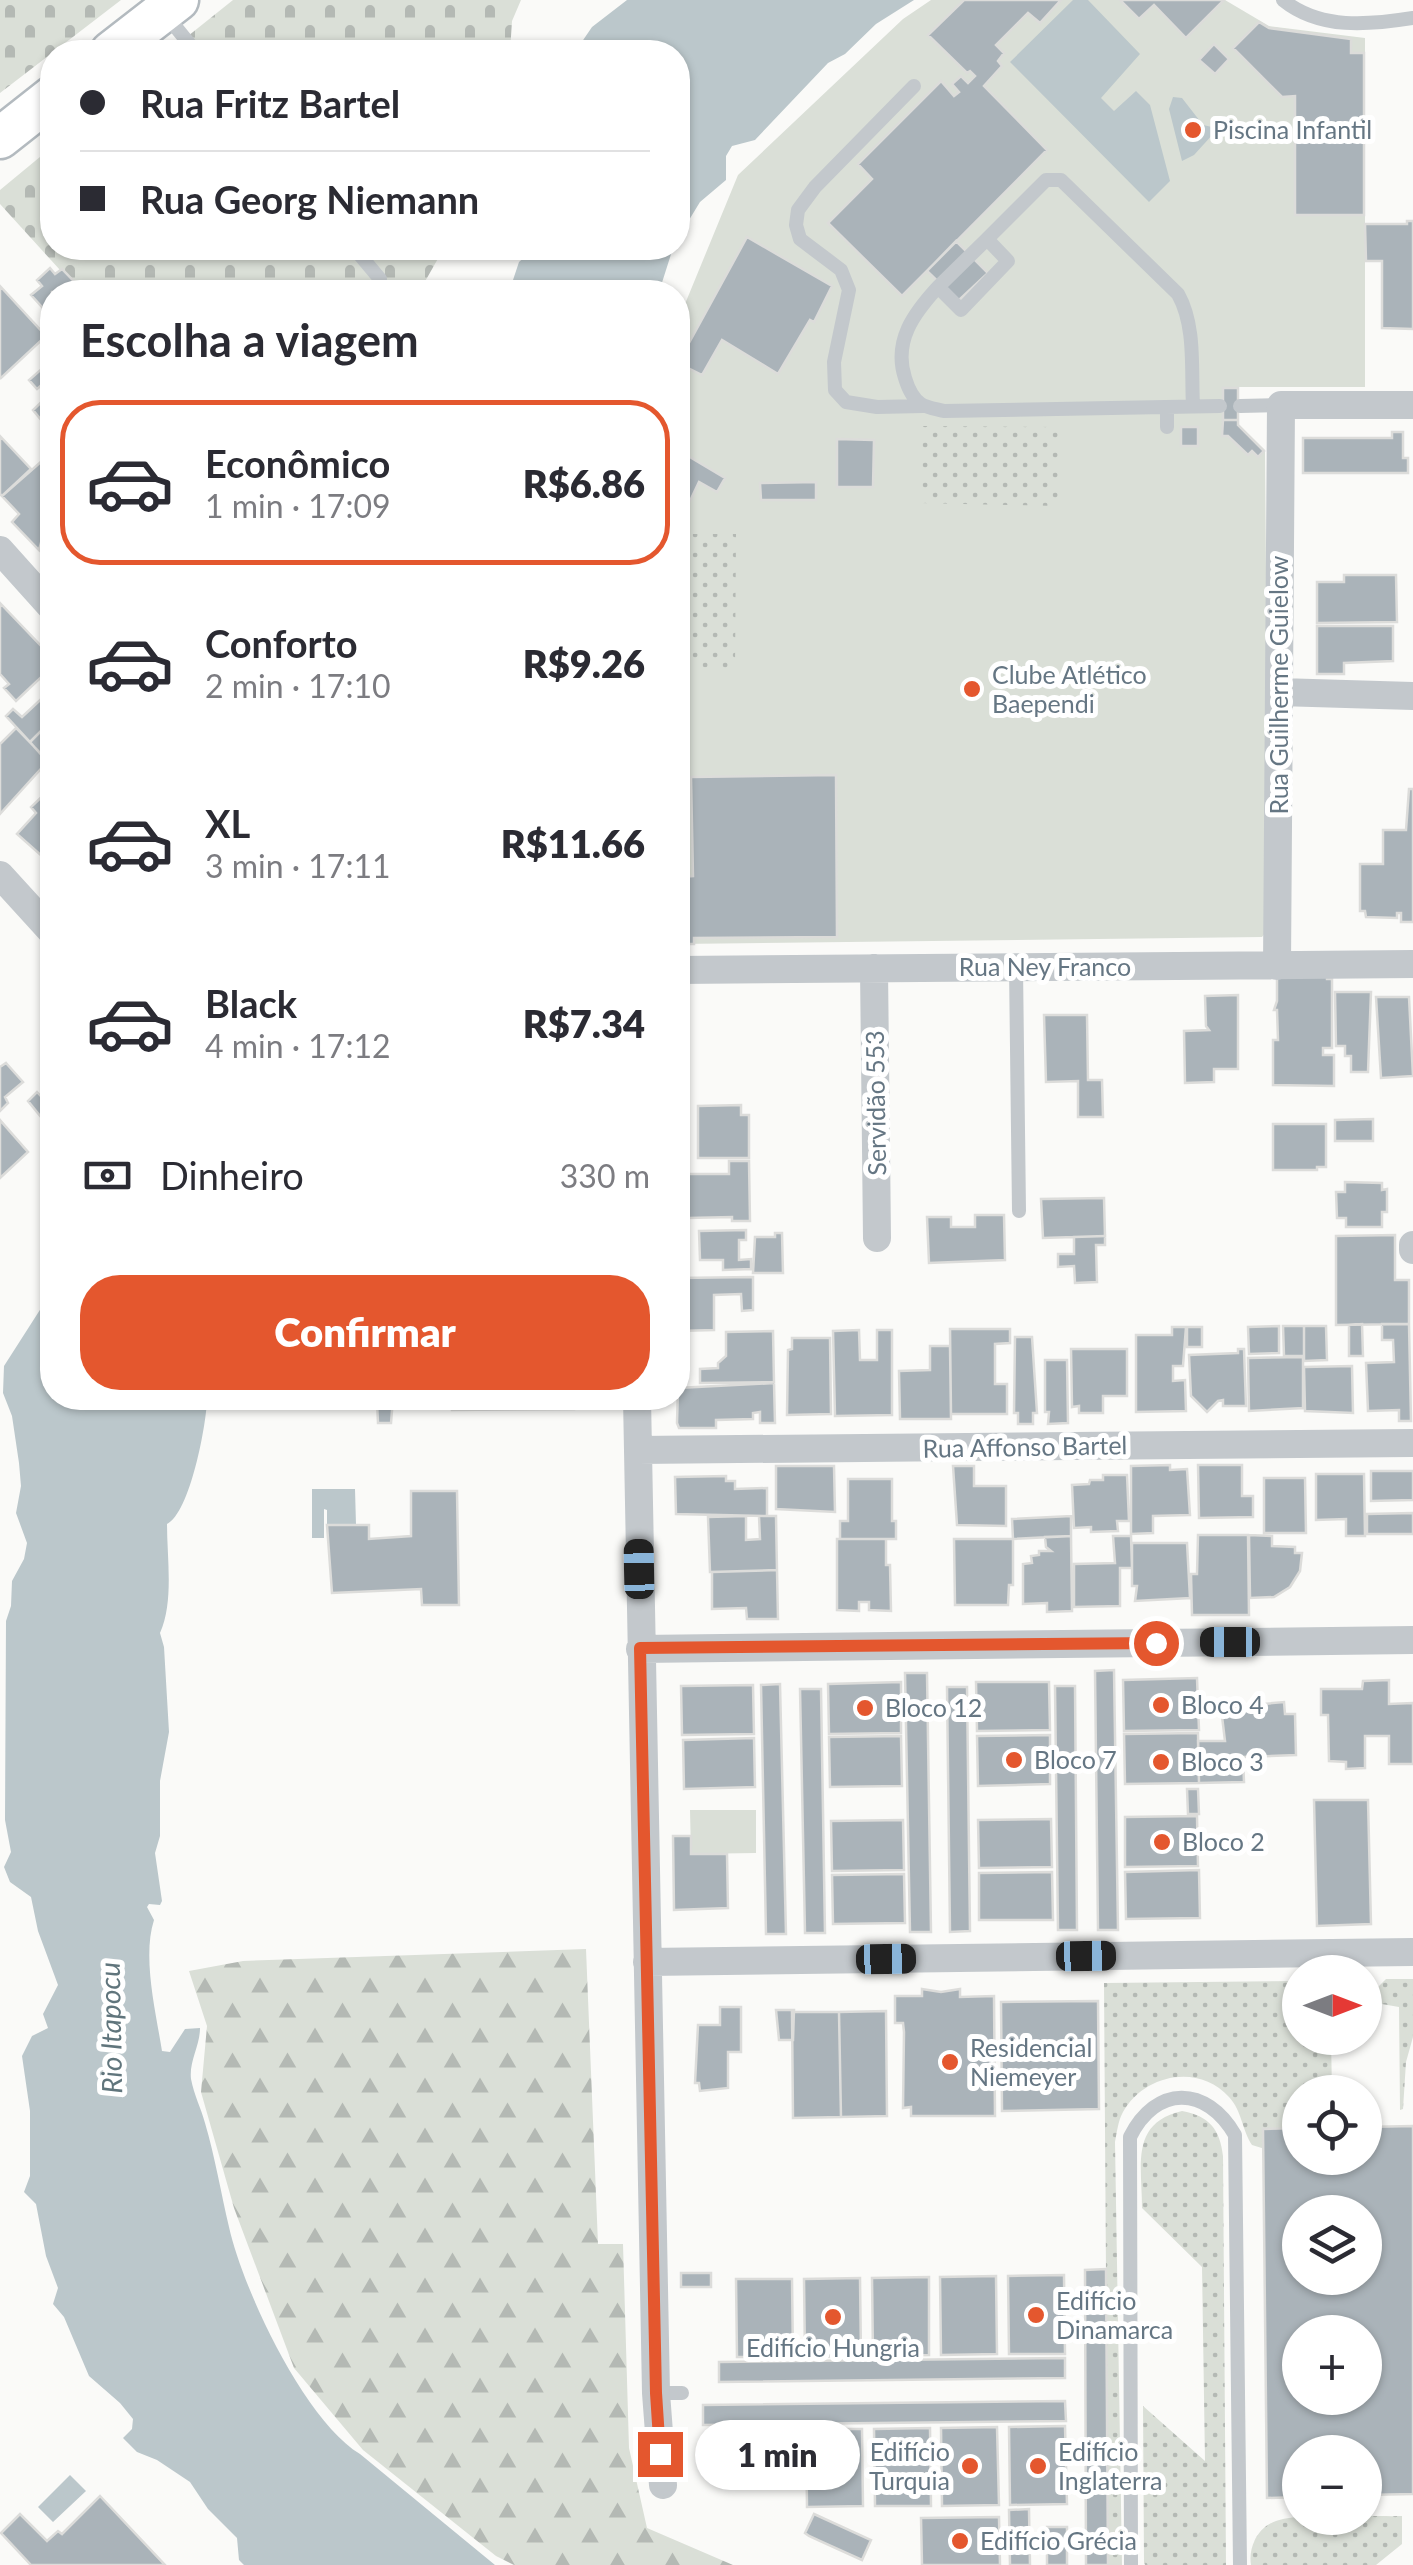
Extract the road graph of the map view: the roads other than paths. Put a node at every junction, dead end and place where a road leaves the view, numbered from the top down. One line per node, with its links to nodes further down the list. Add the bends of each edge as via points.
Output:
1 (1283, 0): 3 (lane, via 1320,19 1367,26)
2 (170, 6): 4 (main road); 5 (lane)
3 (1413, 18)
4 (126, 40)
5 (189, 40)
6 (914, 86): 14 (lane, via 815,187 796,225 800,239 841,270 849,290 834,390 846,402 877,408)
7 (40, 106): 8 (main road)
8 (0, 138)
9 (987, 238): 12 (lane); 12 (lane, via 1008,261 962,310); 16 (lane, via 1046,180 1071,188 1186,308)
10 (364, 260): 11 (lane)
11 (380, 279)
12 (938, 287): 14 (lane, via 914,312 900,357 909,391)
13 (1413, 405): 19 (street)
14 (923, 406): 15 (lane)
15 (1167, 406): 16 (lane); 20 (lane)
16 (1193, 406): 17 (lane)
17 (1220, 406)
18 (1240, 406): 19 (lane)
19 (1281, 406): 23 (street, Rua Guilherme Guielow)
20 (1167, 426)
21 (0, 550): 22 (street)
22 (40, 595)
23 (1279, 692): 24 (street); 28 (street, Rua Guilherme Guielow)
24 (1413, 696)
25 (0, 875): 26 (street)
26 (40, 919)
27 (1413, 964): 28 (street, Rua Ney Franco)
28 (1277, 966): 29 (street, Rua Ney Franco)
29 (1016, 967): 30 (street, Rua Ney Franco); 32 (lane)
30 (874, 968): 31 (street, Rua Ney Franco); 33 (street, Servidão 553)
31 (690, 970)
32 (1018, 1211)
33 (877, 1238)
34 (637, 1410): 36 (street)
35 (1413, 1443): 36 (street, Rua Affonso Bartel)
36 (638, 1450): 38 (street)
37 (1413, 1640): 38 (street)
38 (640, 1648): 40 (street)
39 (1413, 1952): 40 (street)
40 (647, 1962): 41 (street, via 669,2393)
41 (663, 2485)
42 (1130, 2565): 43 (lane, via 1130,2137 1158,2103 1182,2097 1223,2114 1237,2156)
43 (1240, 2565)

